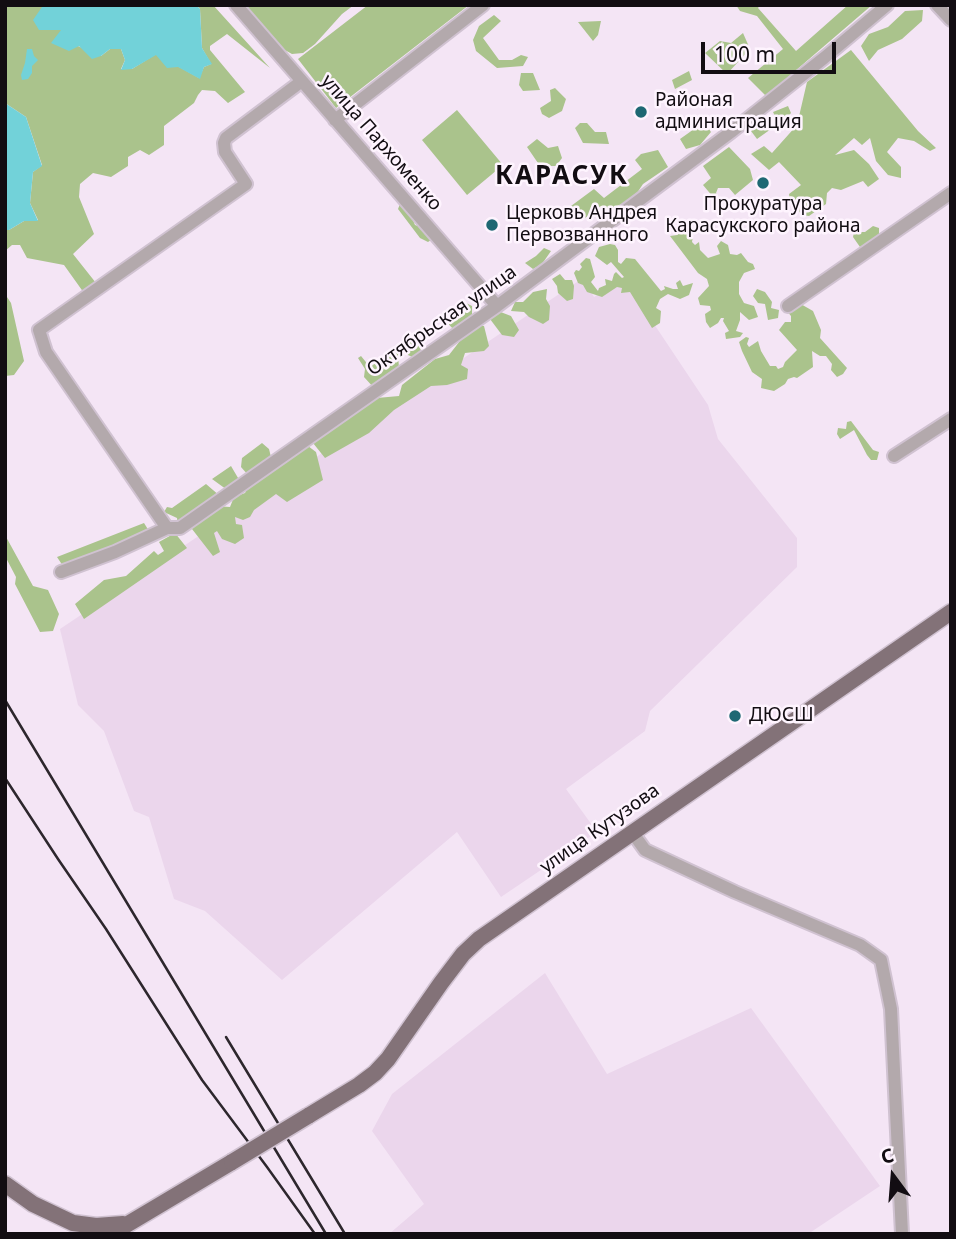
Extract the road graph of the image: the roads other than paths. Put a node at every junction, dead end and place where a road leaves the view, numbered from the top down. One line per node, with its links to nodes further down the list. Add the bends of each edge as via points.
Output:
1 (236, 5): 6 (street, улица Пархоменко)
2 (483, 5): 7 (street)
3 (887, 5): 9 (street, Октябрьская улица, via 731,132)
4 (937, 5): 5 (street)
5 (951, 20)
6 (302, 81): 7 (street, улица Пархоменко); 13 (street, via 226,138 225,152 246,184 39,330 46,352)
7 (335, 120): 9 (street, улица Пархоменко)
8 (951, 193): 10 (street)
9 (497, 306): 13 (street, Октябрьская улица, via 180,527)
10 (788, 306)
11 (951, 419): 12 (street)
12 (894, 456)
13 (167, 528): 14 (street, Октябрьская улица)
14 (61, 572)
15 (951, 612): 16 (main road, улица Кутузова)
16 (632, 832): 18 (main road, улица Кутузова, bridge, via 463,954 375,1073); 22 (street, via 645,850 860,944 881,960 891,1009)
17 (5, 1184): 19 (main road)
18 (125, 1224): 19 (main road); 20 (main road); 21 (main road)
19 (79, 1232)
20 (104, 1234)
21 (111, 1234)
22 (902, 1234)

